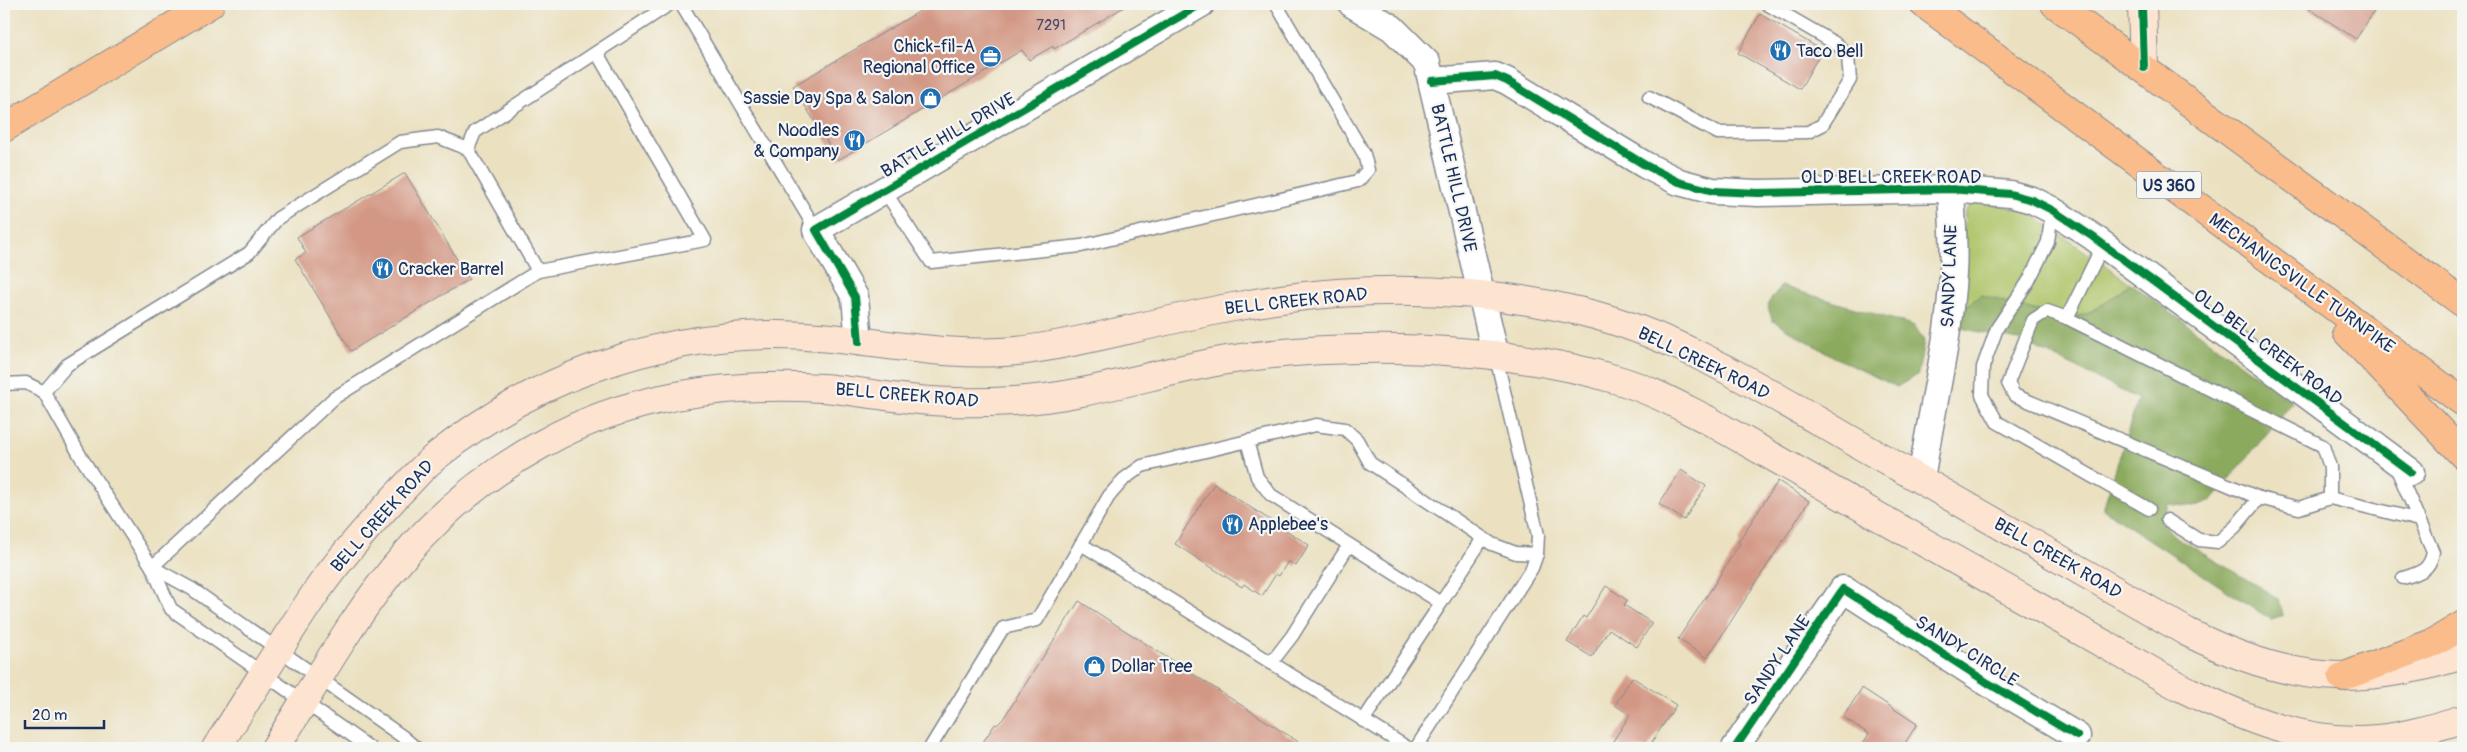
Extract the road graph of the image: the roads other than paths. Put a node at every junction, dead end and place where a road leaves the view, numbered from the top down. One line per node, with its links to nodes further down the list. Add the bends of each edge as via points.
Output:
1 (210, 4): 15 (highway)
2 (670, 4): 11 (lane)
3 (681, 4): 20 (lane)
4 (1201, 4): 18 (street, BATTLE HILL DRIVE)
5 (1276, 4): 18 (lane, via 1364,154 1368,170 1358,181 1081,246 931,262)
6 (1352, 4): 13 (street, BATTLE HILL DRIVE, via 1392,28 1427,63)
7 (1767, 4): 14 (lane, via 1838,45 1848,57 1850,80 1822,125 1808,132 1718,132)
8 (1924, 4): 23 (highway, MECHANICSVILLE TURNPIKE / US 360)
9 (2056, 4): 12 (highway)
10 (2142, 4): 12 (main road)
11 (597, 53): 16 (lane, via 475,132); 22 (lane, via 705,240)
12 (2144, 68): 25 (highway)
13 (1432, 81): 17 (street, OLD BELL CREEK ROAD, via 1495,76 1645,165 1679,182 1713,191); 24 (street, BATTLE HILL DRIVE)
14 (1649, 97)
15 (4, 128)
16 (468, 149): 22 (lane); 30 (lane, via 438,137 400,142 278,218 249,254 67,365)
17 (1951, 189): 19 (street, OLD BELL CREEK ROAD, via 2010,194); 35 (street, SANDY LANE, via 1953,272 1946,340)
18 (884, 190): 20 (street, BATTLE HILL DRIVE)
19 (2052, 210): 21 (street, OLD BELL CREEK ROAD); 38 (lane, via 2048,242 2028,282 1997,328 1982,367 1982,395 1997,422)
20 (816, 230): 27 (street, via 855,297)
21 (2103, 245): 26 (lane); 34 (street, OLD BELL CREEK ROAD)
22 (538, 271): 45 (lane, via 334,398)
23 (2296, 278): 31 (highway, MECHANICSVILLE TURNPIKE / US 360); 33 (highway)
24 (1481, 296): 27 (main road, BELL CREEK ROAD, via 1413,291 1337,293 1274,300 1056,346 1016,351 946,352); 28 (street, BATTLE HILL DRIVE); 35 (main road, BELL CREEK ROAD, via 1583,312 1629,327 1737,376)
25 (2463, 303)
26 (2067, 318): 36 (lane, via 2047,311 2033,320 2008,383 2014,395); 37 (lane, via 2323,446 2330,468)
27 (859, 342): 50 (main road, BELL CREEK ROAD, via 771,335 650,349 592,368 525,398 473,428 434,457 369,525 320,586)
28 (1496, 357): 44 (lane, via 1538,536); 55 (main road, BELL CREEK ROAD, via 1364,348 1298,353 1228,360 1079,392 1020,401 972,403 772,386 720,388 665,398 612,413 541,444 492,476 446,513 406,554 369,601); 57 (main road, BELL CREEK ROAD, via 1582,371 1658,395 2178,686 2255,721 2331,738 2378,739)
29 (4, 384): 30 (lane, via 26,383)
30 (44, 392): 45 (lane, via 81,457)
31 (2463, 402)
32 (1247, 441): 41 (lane, via 1316,426 1345,429 1357,440 1370,463); 42 (lane, via 1142,466 1109,496); 43 (lane, via 1256,477 1271,495)
33 (2463, 455)
34 (2402, 465): 40 (lane)
35 (1921, 480): 54 (main road, BELL CREEK ROAD, via 2220,649 2286,670)
36 (2259, 498): 37 (lane, via 2299,508); 39 (lane, via 2235,528 2218,542 2199,540)
37 (2330, 498): 40 (lane)
38 (2149, 509)
39 (2166, 520)
40 (2419, 520): 46 (lane, via 2433,552 2431,563 2424,572)
41 (1483, 538): 44 (lane, via 1516,553); 48 (lane)
42 (1081, 544): 52 (lane); 64 (lane, via 1037,620 1003,628)
43 (1349, 546): 48 (lane); 52 (lane)
44 (1537, 554): 66 (lane, via 1532,568)
45 (152, 567): 50 (lane, via 192,589); 53 (lane, via 171,609)
46 (2403, 578)
47 (1843, 589): 59 (street, SANDY CIRCLE); 67 (street, SANDY LANE)
48 (1441, 603): 58 (lane)
49 (2463, 625): 54 (highway, via 2435,642)
50 (279, 650): 53 (main road, BELL CREEK ROAD); 55 (lane)
51 (2463, 655): 54 (main road, BELL CREEK ROAD, via 2422,668 2376,676)
52 (1271, 663): 58 (lane)
53 (264, 675): 56 (lane); 60 (main road, BELL CREEK ROAD)
54 (2342, 677)
55 (319, 679): 56 (main road, BELL CREEK ROAD); 63 (lane)
56 (304, 703): 61 (main road, BELL CREEK ROAD); 62 (lane)
57 (2463, 719)
58 (1364, 721): 65 (lane)
59 (2077, 736)
60 (216, 748)
61 (275, 748)
62 (370, 748)
63 (416, 748)
64 (930, 748)
65 (1408, 748)
66 (1416, 748)
67 (1735, 748)

